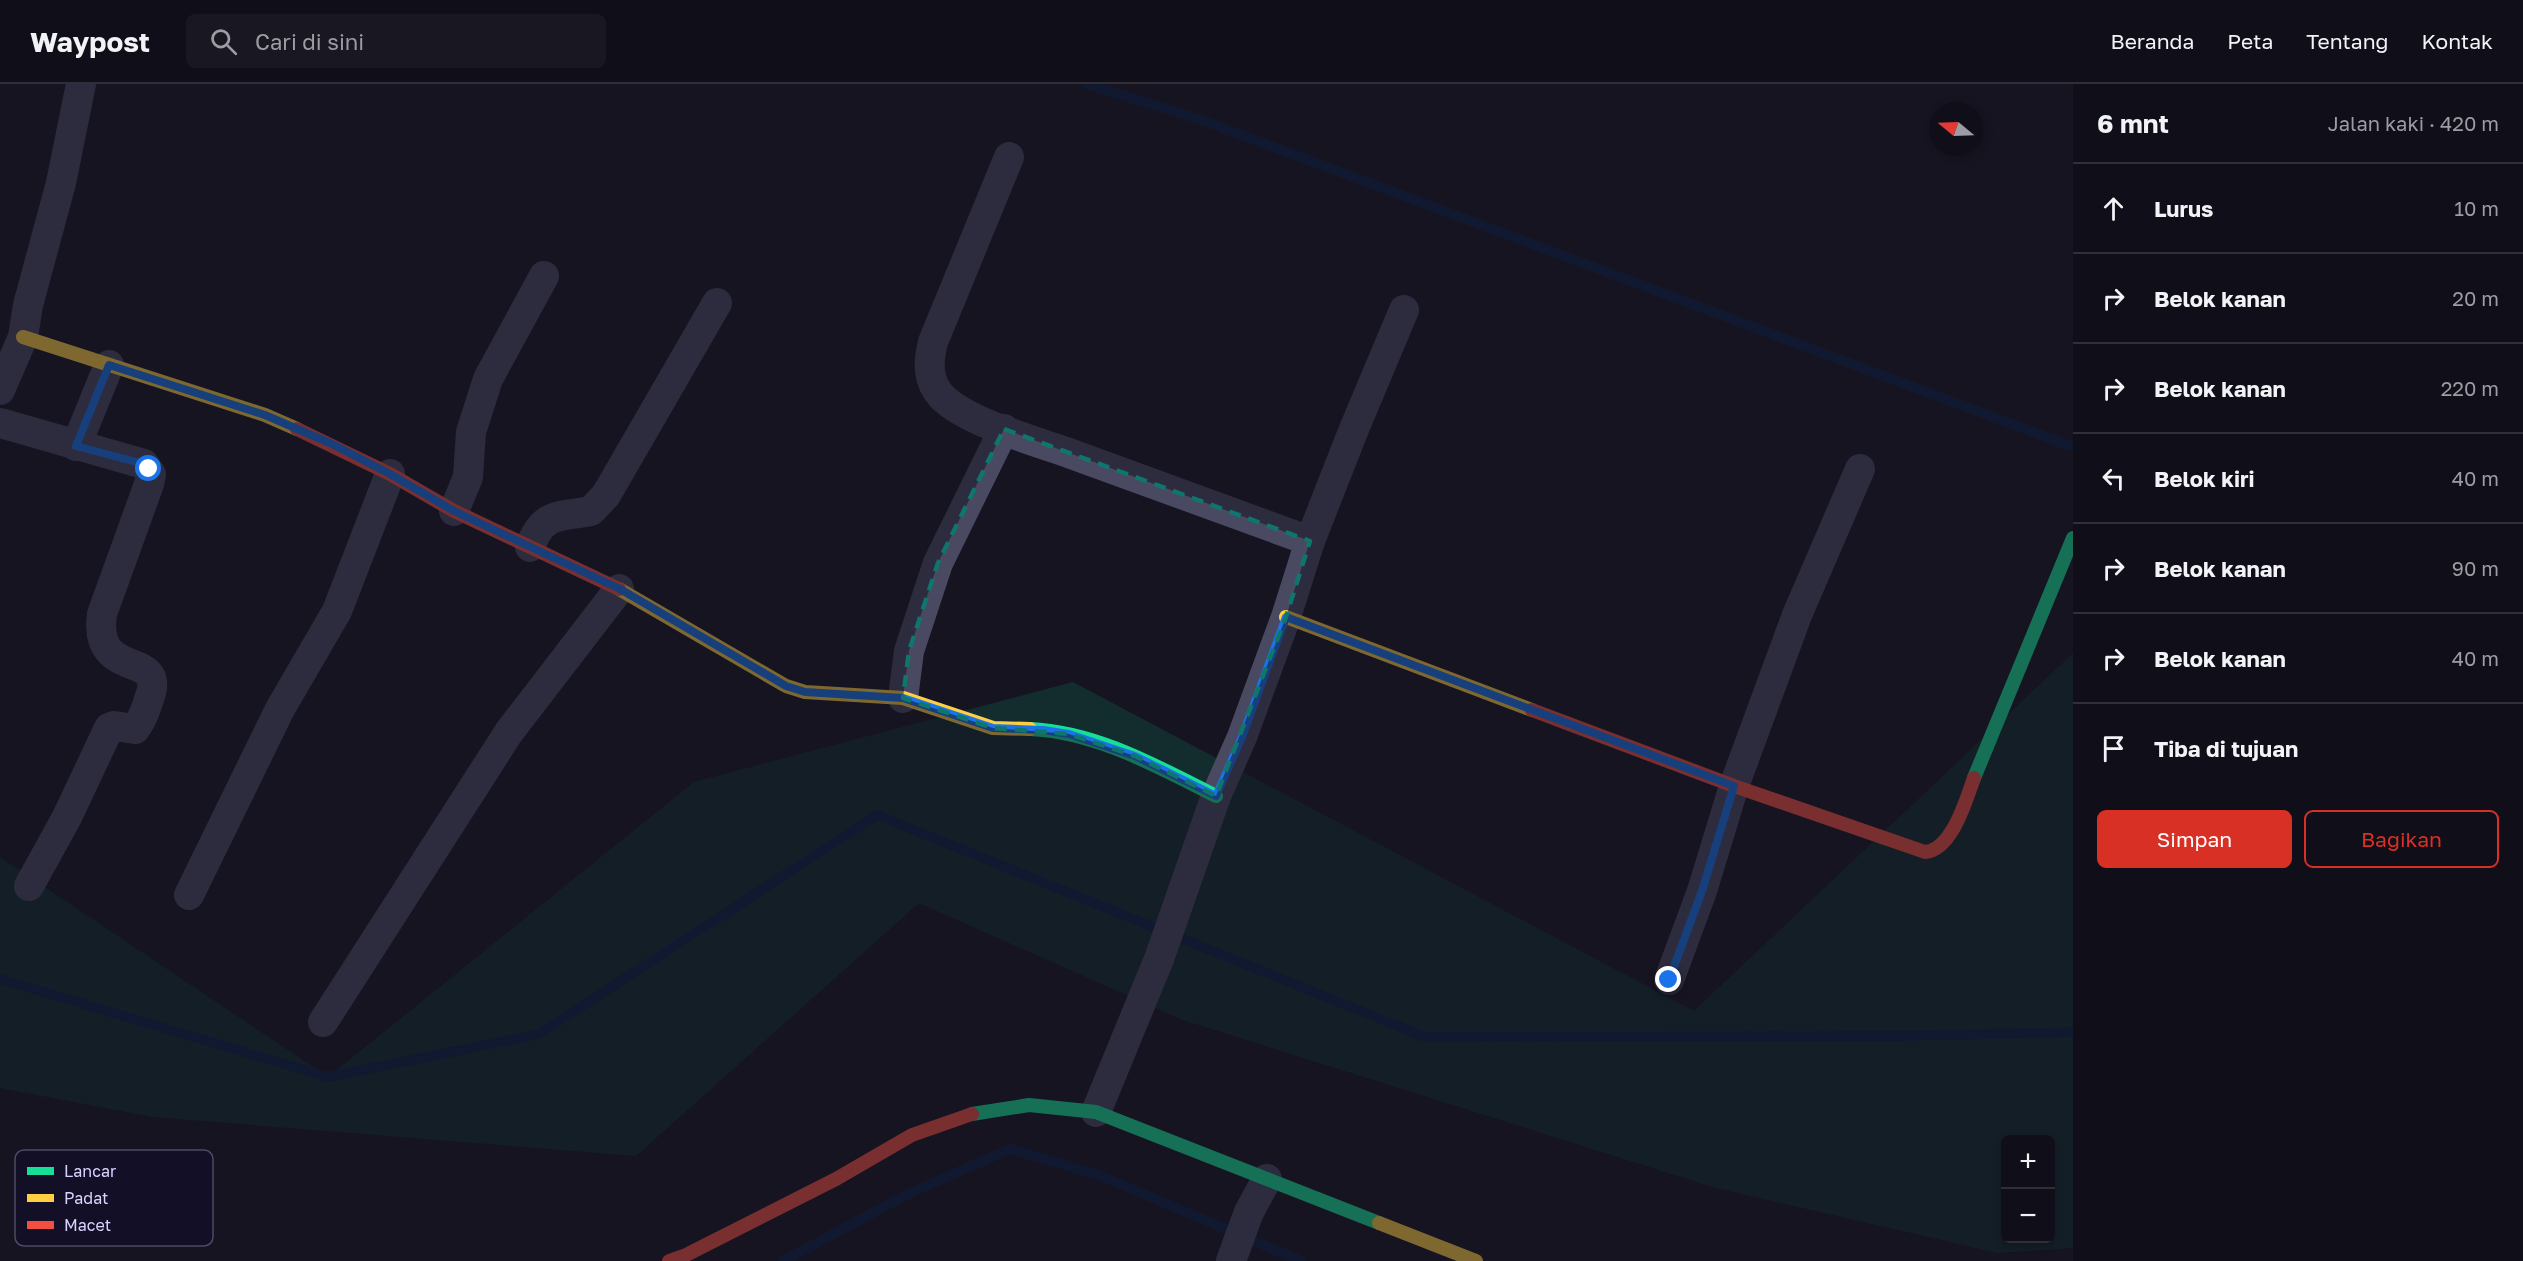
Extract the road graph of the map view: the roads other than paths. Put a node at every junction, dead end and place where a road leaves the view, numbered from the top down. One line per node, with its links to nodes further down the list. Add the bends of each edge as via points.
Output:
1 (81, 84): 6 (street, via 61,183)
2 (1009, 157): 10 (street, via 929,359 930,378 940,395 953,407)
3 (544, 276): 14 (street, via 488,379 471,432 468,477)
4 (717, 303): 17 (street, via 606,495 591,511 554,517 543,526)
5 (1404, 310): 16 (street)
6 (22, 337): 7 (street); 8 (street)
7 (109, 365): 11 (street); 13 (street, via 265,415)
8 (0, 390)
9 (0, 423): 11 (street)
10 (1004, 429): 16 (street); 20 (street, via 939,563 909,651)
11 (76, 446): 23 (street, via 144,464 151,474 100,627 104,644 113,657 144,669 152,677 153,685 135,729 109,728 67,818)
12 (1860, 469): 21 (street, via 1797,615)
13 (390, 474): 14 (street); 24 (street, via 337,611 280,709)
14 (454, 511): 17 (street)
15 (2073, 538): 21 (street, via 1956,823 1935,852 1924,852)
16 (1310, 541): 19 (street)
17 (530, 548): 18 (street)
18 (620, 589): 20 (street, via 786,686 805,692); 26 (street, via 509,732)
19 (1286, 617): 21 (street); 22 (street)
20 (903, 698): 22 (street, via 993,728 1069,734 1135,756)
21 (1734, 786): 25 (street, via 1702,891)
22 (1216, 796): 27 (street, via 1159,959)
23 (29, 886)
24 (189, 896)
25 (1669, 980)
26 (323, 1022)
27 (1096, 1112): 28 (street); 30 (street, via 1029,1105 970,1114 912,1135 836,1179)
28 (1267, 1179): 29 (street); 31 (street)
29 (1235, 1250)
30 (669, 1261)
31 (1476, 1261)

